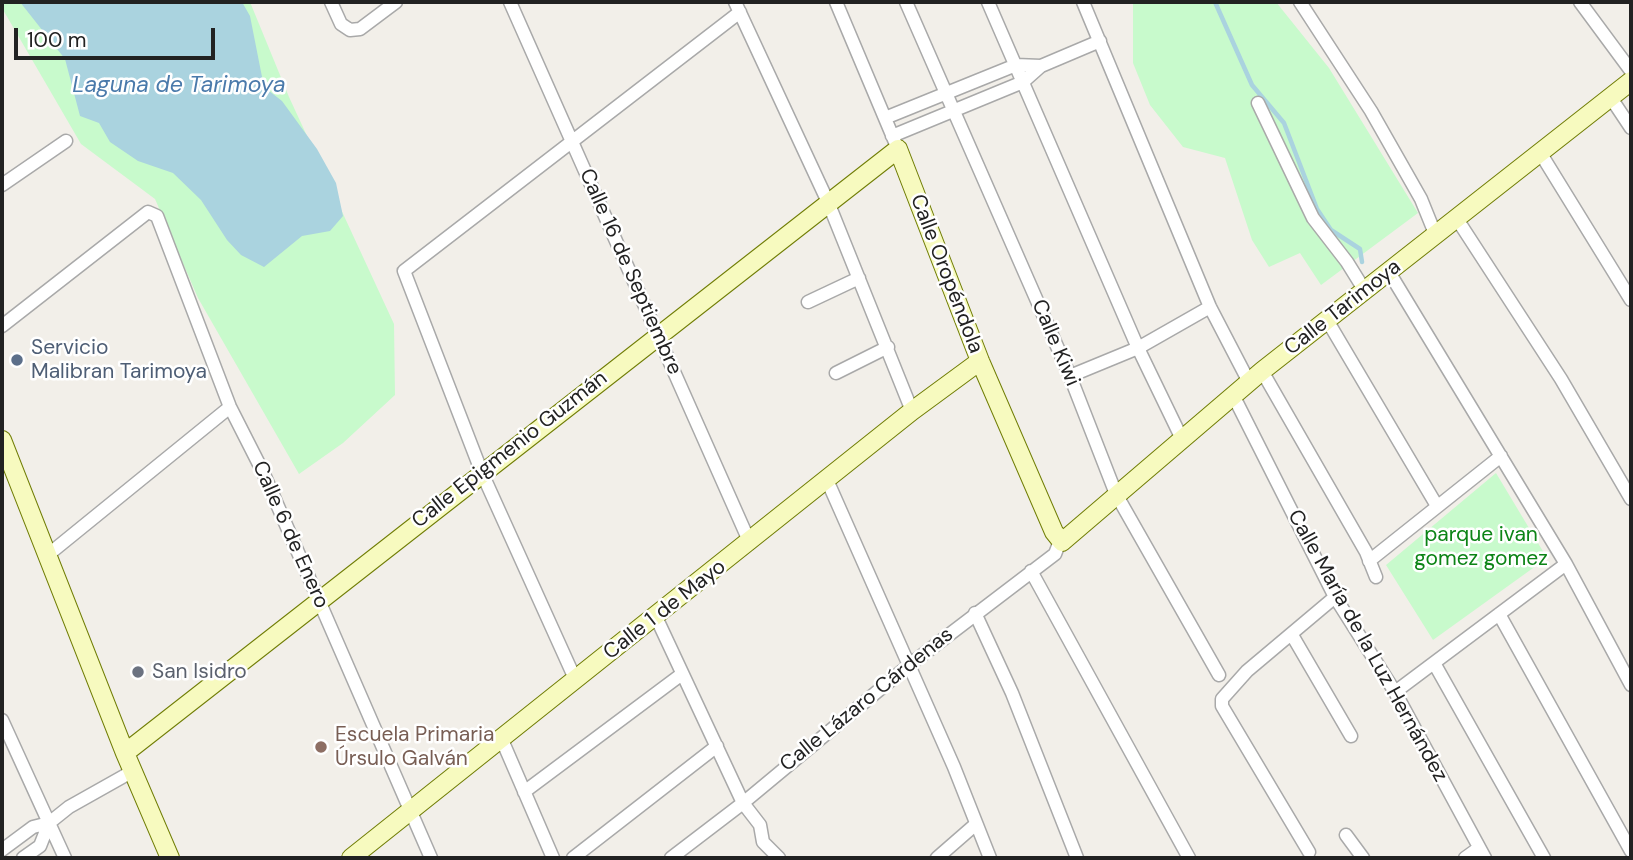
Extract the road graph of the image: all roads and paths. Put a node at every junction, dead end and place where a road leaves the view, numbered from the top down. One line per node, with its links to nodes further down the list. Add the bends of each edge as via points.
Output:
1 (331, 2): 2 (street, via 341,23 350,30 360,29)
2 (396, 2)
3 (510, 2): 24 (street, Calle 16 de Septiembre)
4 (836, 2): 21 (street, Calle Oropéndola)
5 (906, 2): 17 (street, Calle Kiwi)
6 (988, 2): 12 (street)
7 (1083, 2): 11 (street)
8 (1300, 2): 30 (street, via 1371,111 1421,199)
9 (1580, 2): 14 (street)
10 (737, 7): 24 (street); 28 (street)
11 (1100, 41): 13 (street); 36 (street)
12 (1016, 65): 13 (street); 16 (street); 17 (street)
13 (1041, 66): 16 (street)
14 (1631, 71)
15 (1631, 81): 18 (street, Calle Tarimoya)
16 (1023, 82): 20 (street); 41 (street)
17 (943, 92): 20 (street, Calle Kiwi); 21 (street)
18 (1611, 98): 22 (street); 26 (street, Calle Tarimoya)
19 (1258, 103): 33 (street, via 1313,218)
20 (953, 111): 25 (street); 44 (street, Calle Kiwi)
21 (885, 118): 25 (street, Calle Oropéndola)
22 (1631, 128)
23 (66, 141): 27 (street)
24 (573, 142): 39 (street, Calle 16 de Septiembre); 52 (street, via 406,268)
25 (895, 142): 28 (street, Calle Epigmenio Guzmán); 42 (street, Calle Oropéndola)
26 (1541, 154): 29 (street, Calle Tarimoya); 34 (street)
27 (2, 185)
28 (828, 202): 32 (street); 39 (street, Calle Epigmenio Guzmán)
29 (1457, 219): 30 (street, Calle Tarimoya); 55 (street, via 1561,379)
30 (1436, 236): 31 (street, Calle Tarimoya)
31 (1389, 272): 33 (street, Calle Tarimoya); 51 (street)
32 (859, 278): 35 (street); 40 (street)
33 (1364, 291): 37 (street, Calle Tarimoya)
34 (1631, 300)
35 (808, 302)
36 (1210, 307): 41 (street); 45 (street)
37 (1327, 320): 45 (street, Calle Tarimoya); 56 (street)
38 (2, 326): 47 (street, Calle 6 de Enero, via 151,212 157,216)
39 (657, 336): 52 (street, Calle Epigmenio Guzmán); 58 (street, Calle 16 de Septiembre)
40 (888, 347): 43 (street); 48 (street)
41 (1138, 348): 44 (street); 49 (street)
42 (979, 361): 48 (street, Calle 1 de Mayo); 57 (street, Calle Oropéndola)
43 (836, 373)
44 (1070, 376): 54 (street, Calle Kiwi)
45 (1255, 376): 46 (street, Calle Tarimoya); 60 (street)
46 (1233, 395): 49 (street, Calle Tarimoya); 64 (street, Calle María de la Luz Hernández)
47 (230, 407): 59 (street); 65 (street, Calle 6 de Enero)
48 (912, 411): 53 (street, Calle 1 de Mayo)
49 (1181, 437): 54 (street, Calle Tarimoya)
50 (2, 440): 59 (street)
51 (1501, 456): 56 (street); 61 (street)
52 (482, 473): 65 (street, Calle Epigmenio Guzmán); 74 (street)
53 (827, 480): 58 (street, Calle 1 de Mayo); 71 (street)
54 (1116, 494): 57 (street, Calle Tarimoya); 73 (street, Calle Kiwi)
55 (1631, 499)
56 (1437, 506): 60 (street)
57 (1061, 542): 62 (street, Calle Lázaro Cárdenas, via 1055,554)
58 (750, 543): 68 (street, Calle 1 de Mayo)
59 (49, 554): 81 (street)
60 (1369, 561): 63 (street)
61 (1566, 564): 67 (street); 75 (street)
62 (1031, 571): 66 (street, Calle Lázaro Cárdenas); 107 (street)
63 (1376, 577)
64 (1335, 597): 69 (street); 76 (street, Calle María de la Luz Hernández)
65 (319, 598): 81 (street, Calle Epigmenio Guzmán); 86 (street, Calle 6 de Enero)
66 (975, 613): 71 (street, Calle Lázaro Cárdenas); 106 (street, via 1013,694)
67 (1499, 614): 70 (street); 92 (street)
68 (656, 618): 72 (street); 74 (street, Calle 1 de Mayo)
69 (1293, 635): 78 (street); 93 (street, via 1247,671 1222,699 1222,706)
70 (1434, 663): 76 (street); 110 (street)
71 (908, 666): 83 (street, Calle Lázaro Cárdenas); 88 (street)
72 (682, 674): 80 (street); 84 (street)
73 (1219, 676)
74 (576, 681): 79 (street, Calle 1 de Mayo)
75 (1631, 685)
76 (1395, 692): 94 (street, Calle María de la Luz Hernández)
77 (2, 720): 87 (street)
78 (1351, 736)
79 (502, 740): 84 (street); 86 (street, Calle 1 de Mayo)
80 (717, 746): 85 (street); 101 (street)
81 (125, 753): 82 (street)
82 (133, 771): 87 (street); 97 (street)
83 (767, 781): 85 (street, Calle Lázaro Cárdenas); 89 (street, via 756,807)
84 (524, 792): 100 (street)
85 (743, 803): 89 (street); 102 (street, Calle Lázaro Cárdenas)
86 (411, 811): 98 (street, Calle 1 de Mayo); 99 (street, Calle 6 de Enero)
87 (49, 823): 91 (street, via 33,827); 95 (street, via 40,846); 96 (street)
88 (976, 824): 104 (street); 105 (street)
89 (760, 825): 103 (street, via 763,842)
90 (1346, 835): 108 (street)
91 (2, 850)
92 (1631, 851)
93 (1309, 852)
94 (1482, 853): 109 (street)
95 (23, 858)
96 (65, 858)
97 (170, 858)
98 (351, 858)
99 (431, 858)
100 (553, 858)
101 (573, 858)
102 (671, 858)
103 (779, 858)
104 (937, 858)
105 (990, 858)
106 (1077, 858)
107 (1189, 858)
108 (1363, 858)
109 (1465, 858)
110 (1544, 858)

